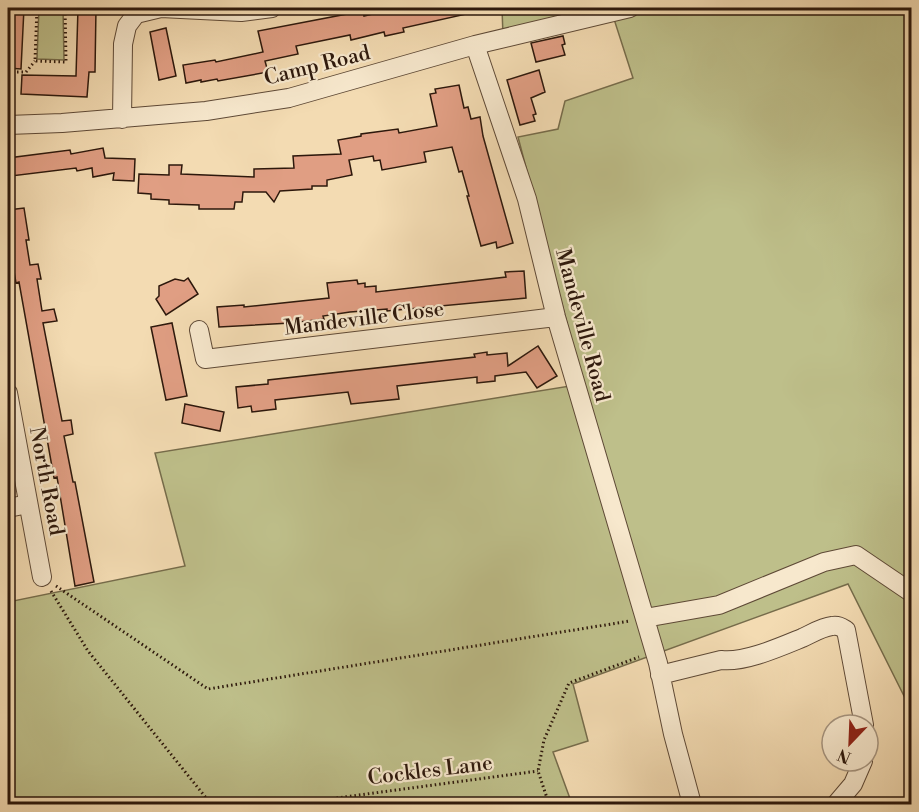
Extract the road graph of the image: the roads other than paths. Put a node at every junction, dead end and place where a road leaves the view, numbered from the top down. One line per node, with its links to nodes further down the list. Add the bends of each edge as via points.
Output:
1 (272, 8): 3 (street, via 241,12)
2 (630, 8): 4 (street, Camp Road)
3 (214, 9): 5 (street, via 161,8 143,11 132,18 123,44)
4 (475, 45): 5 (street, Camp Road, via 289,98); 7 (street, Mandeville Road, via 527,199)
5 (122, 119): 6 (street, Camp Road)
6 (8, 125)
7 (556, 317): 8 (street, Mandeville Close, via 207,367); 14 (street, Mandeville Road)
8 (199, 330)
9 (8, 393): 10 (street, North Road)
10 (28, 504): 11 (street); 12 (street, North Road)
11 (8, 508)
12 (42, 577)
13 (912, 593): 14 (street, via 856,555 824,562 719,605)
14 (645, 618): 15 (street, Mandeville Road)
15 (660, 675): 16 (street, via 721,660 738,660 824,628 841,627 846,630); 18 (street, Mandeville Road)
16 (862, 713)
17 (858, 773): 19 (street)
18 (692, 804)
19 (836, 804)

